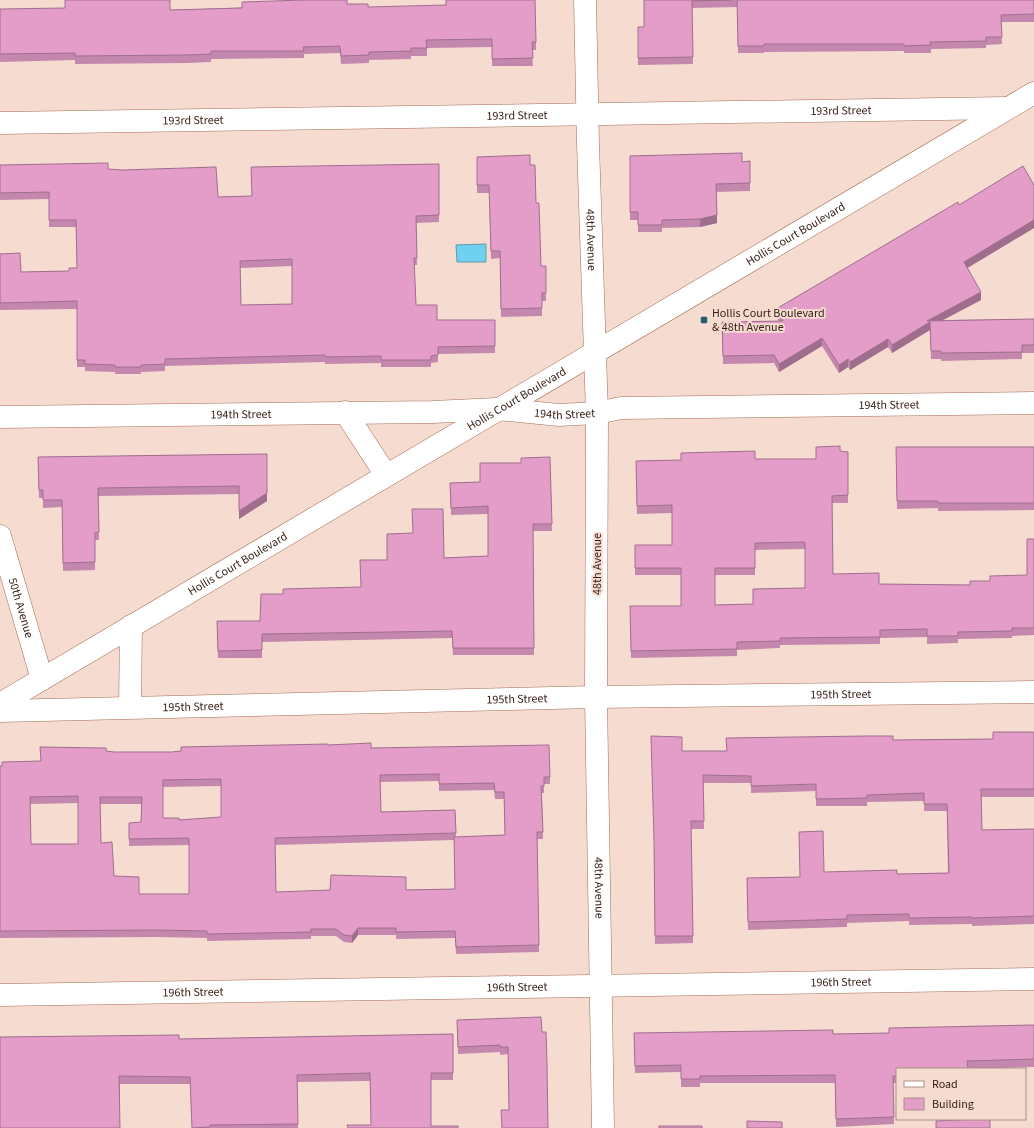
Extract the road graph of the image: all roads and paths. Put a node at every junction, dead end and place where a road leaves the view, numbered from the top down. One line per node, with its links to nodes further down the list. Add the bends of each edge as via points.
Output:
1 (585, 0): 5 (street, 48th Avenue)
2 (1034, 93): 4 (street, Hollis Court Boulevard)
3 (1034, 107): 4 (street, 193rd Street)
4 (1008, 108): 5 (street, 193rd Street); 7 (street, Hollis Court Boulevard)
5 (587, 114): 6 (street, 193rd Street); 7 (street, 48th Avenue)
6 (0, 123)
7 (595, 352): 9 (street, Hollis Court Boulevard); 11 (street, 48th Avenue)
8 (1034, 403): 11 (street, 194th Street, via 621,408)
9 (497, 409): 10 (street, 194th Street); 11 (street, 194th Street, via 560,415); 13 (street, Hollis Court Boulevard)
10 (345, 412): 12 (street, 194th Street); 13 (street)
11 (597, 413): 18 (street, 48th Avenue)
12 (0, 417)
13 (386, 476): 15 (street, Hollis Court Boulevard)
14 (0, 536): 16 (street, 50th Avenue)
15 (131, 626): 16 (street, Hollis Court Boulevard); 20 (street)
16 (42, 679): 19 (street, Hollis Court Boulevard)
17 (1034, 692): 18 (street, 195th Street)
18 (596, 697): 20 (street, 195th Street); 23 (street, 48th Avenue)
19 (0, 704)
20 (130, 707): 21 (street, 195th Street)
21 (0, 711)
22 (1034, 979): 23 (street, 196th Street)
23 (601, 986): 24 (street, 196th Street); 25 (street, 48th Avenue)
24 (0, 995)
25 (603, 1128)

